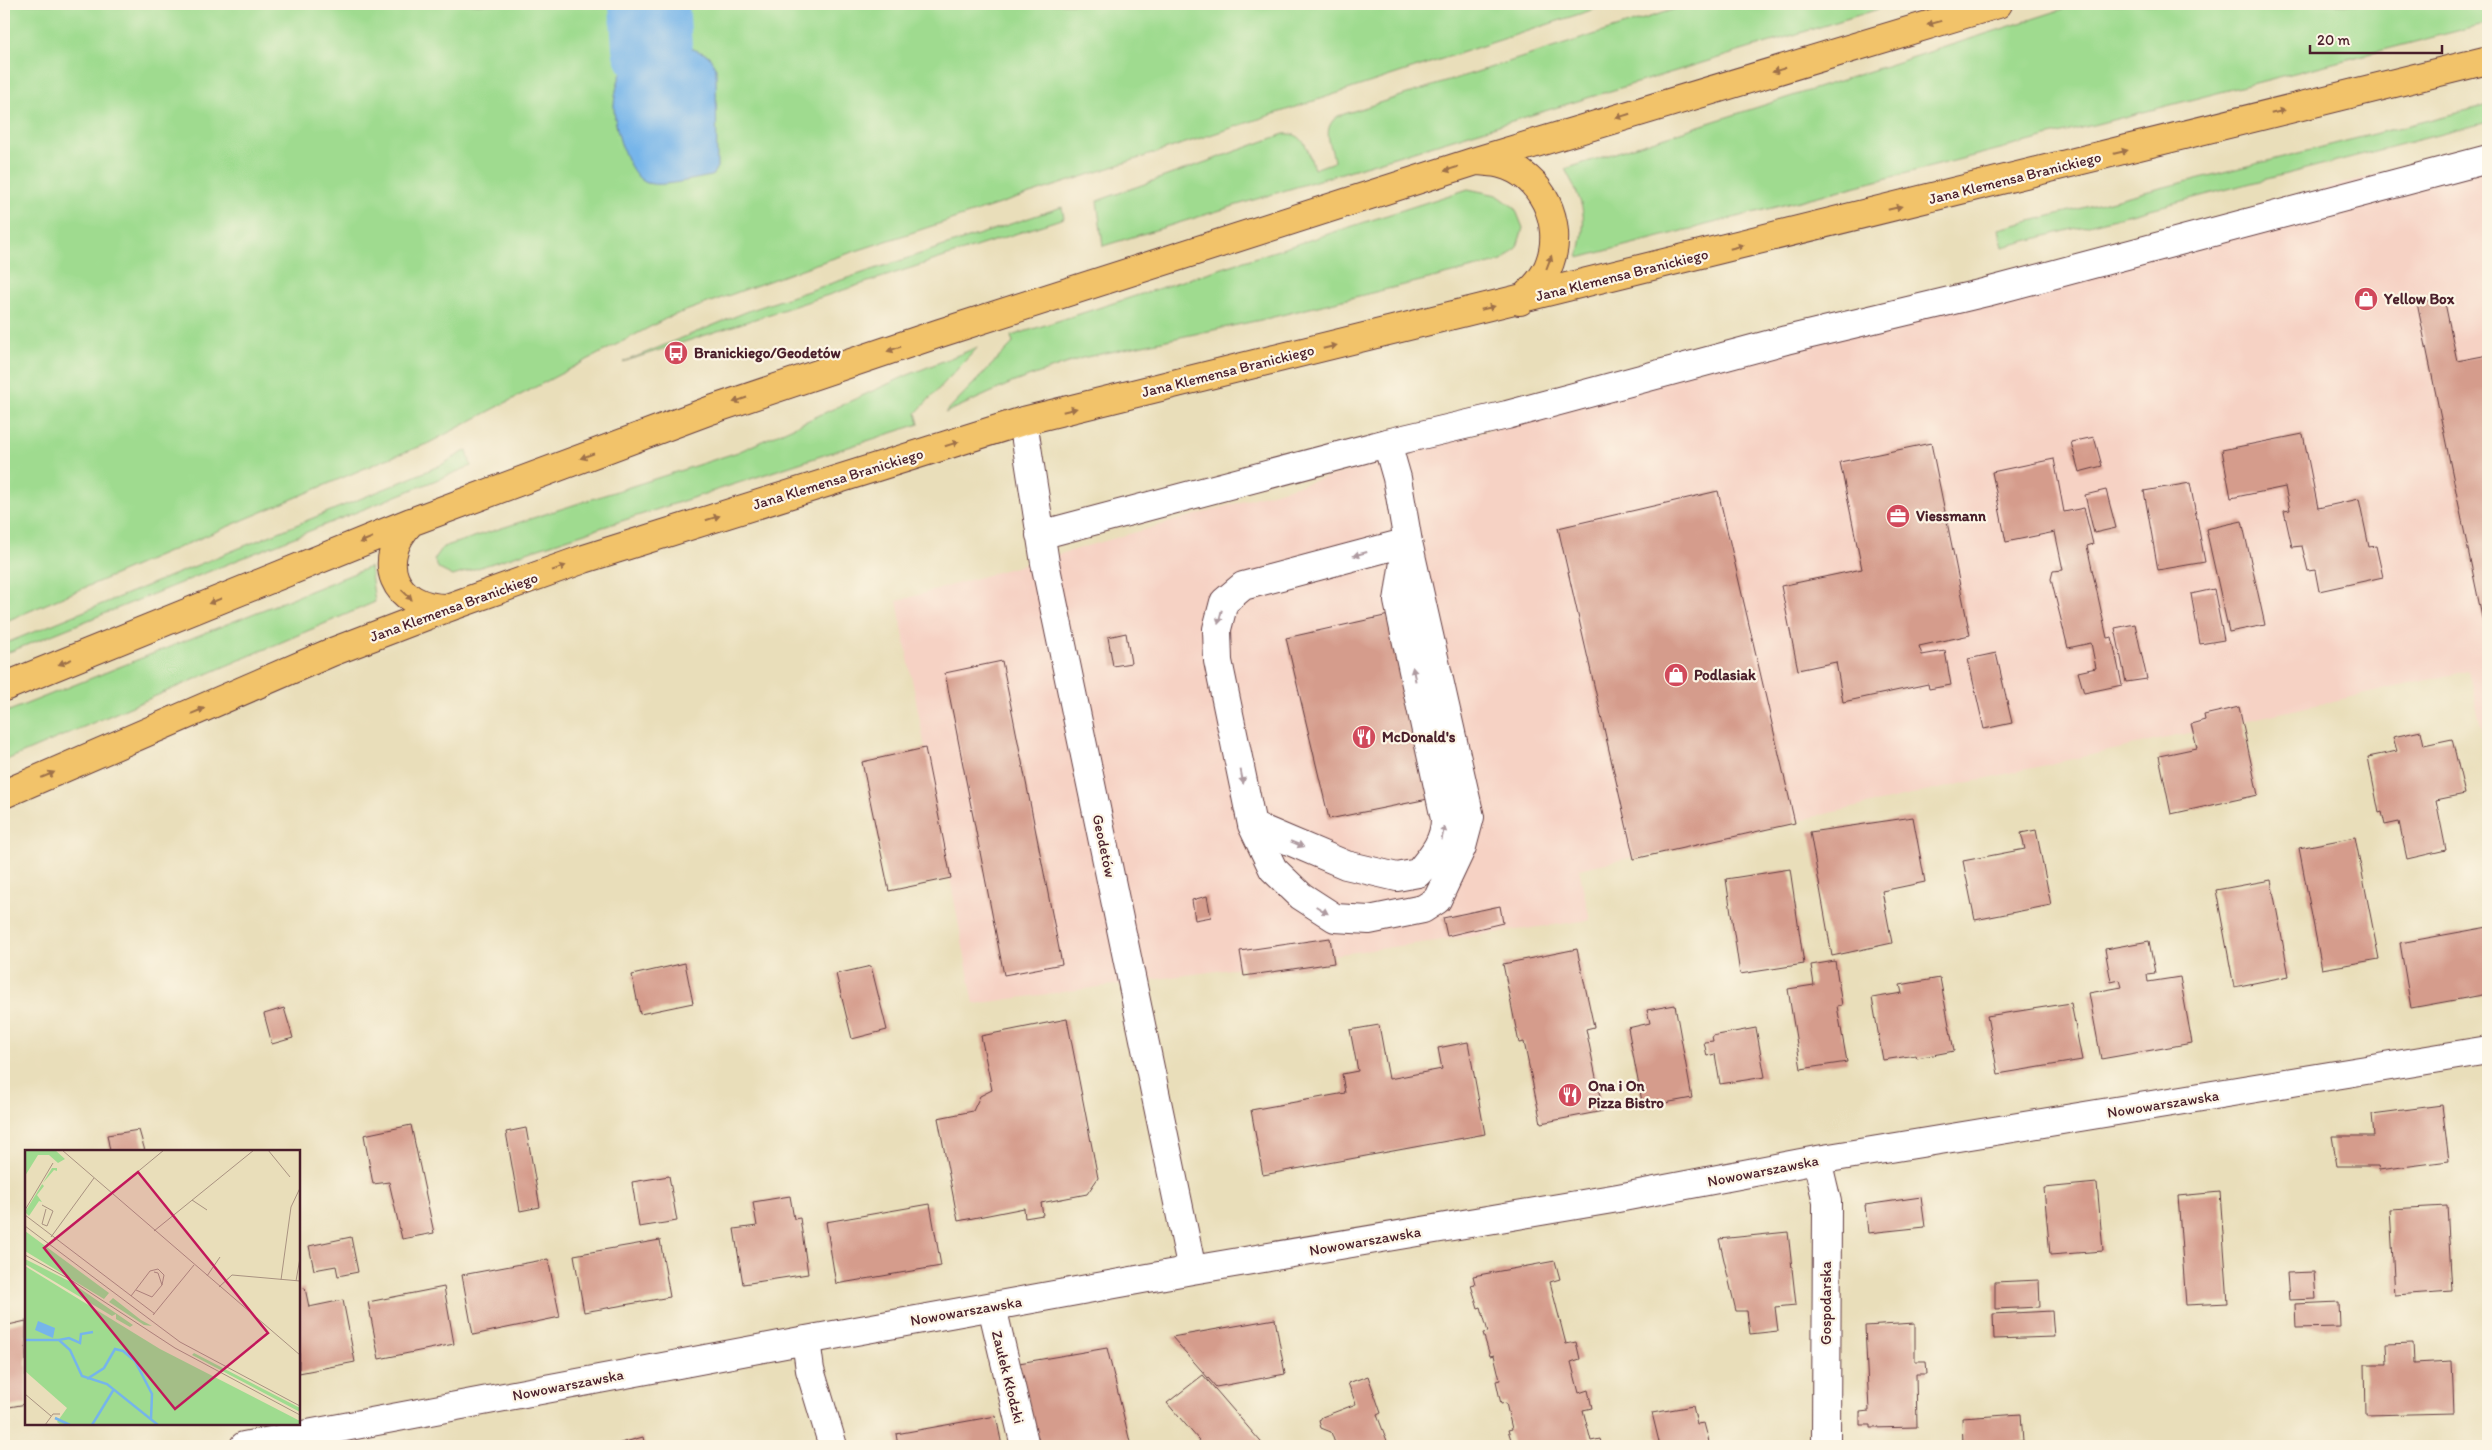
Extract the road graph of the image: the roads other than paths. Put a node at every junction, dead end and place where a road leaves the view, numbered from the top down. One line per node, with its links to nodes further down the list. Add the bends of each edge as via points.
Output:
1 (1998, 4): 4 (main road, one-way to 4)
2 (2488, 60): 5 (main road, Jana Klemensa Branickiego, one-way to 2)
3 (2488, 159): 7 (street, via 1987,292 1786,340 1507,415)
4 (1476, 160): 5 (main road, one-way to 4, via 1538,284 1550,262 1555,238 1552,214 1541,192 1523,174 1501,164); 8 (main road, one-way to 8, via 721,407)
5 (1520, 301): 6 (main road, Jana Klemensa Branickiego, one-way to 5)
6 (1023, 421): 9 (street, Geodetów); 11 (main road, Jana Klemensa Branickiego, one-way to 6, via 584,559)
7 (1387, 443): 9 (street); 10 (street, via 1397,478)
8 (411, 522): 11 (main road, one-way to 11, via 393,548 391,564 395,579 403,592 416,603 431,608); 12 (main road, one-way to 12)
9 (1040, 535): 17 (street, Geodetów)
10 (1408, 542): 14 (street, one-way to 14, via 1243,586 1224,602 1217,629 1218,661); 14 (street, one-way to 10, via 1346,865 1397,877 1418,873 1439,847 1445,832 1445,819 1398,601); 14 (street, one-way to 10, via 1272,869 1301,896 1335,918 1369,920 1423,910 1437,900 1462,847 1470,817)
11 (447, 608): 13 (main road, Jana Klemensa Branickiego, one-way to 11, via 332,652)
12 (4, 687)
13 (4, 794)
14 (1252, 825)
15 (2488, 1050): 16 (street, Nowowarszawska)
16 (1817, 1160): 17 (street, Nowowarszawska, via 1543,1211); 23 (street, Gospodarska, via 1827,1202)
17 (1192, 1270): 18 (street, Nowowarszawska)
18 (992, 1307): 19 (street, Nowowarszawska); 22 (street, Zaułek Kłodzki)
19 (806, 1340): 20 (street, Nowowarszawska); 21 (street, via 810,1370)
20 (244, 1446)
21 (833, 1446)
22 (1025, 1446)
23 (1826, 1446)

